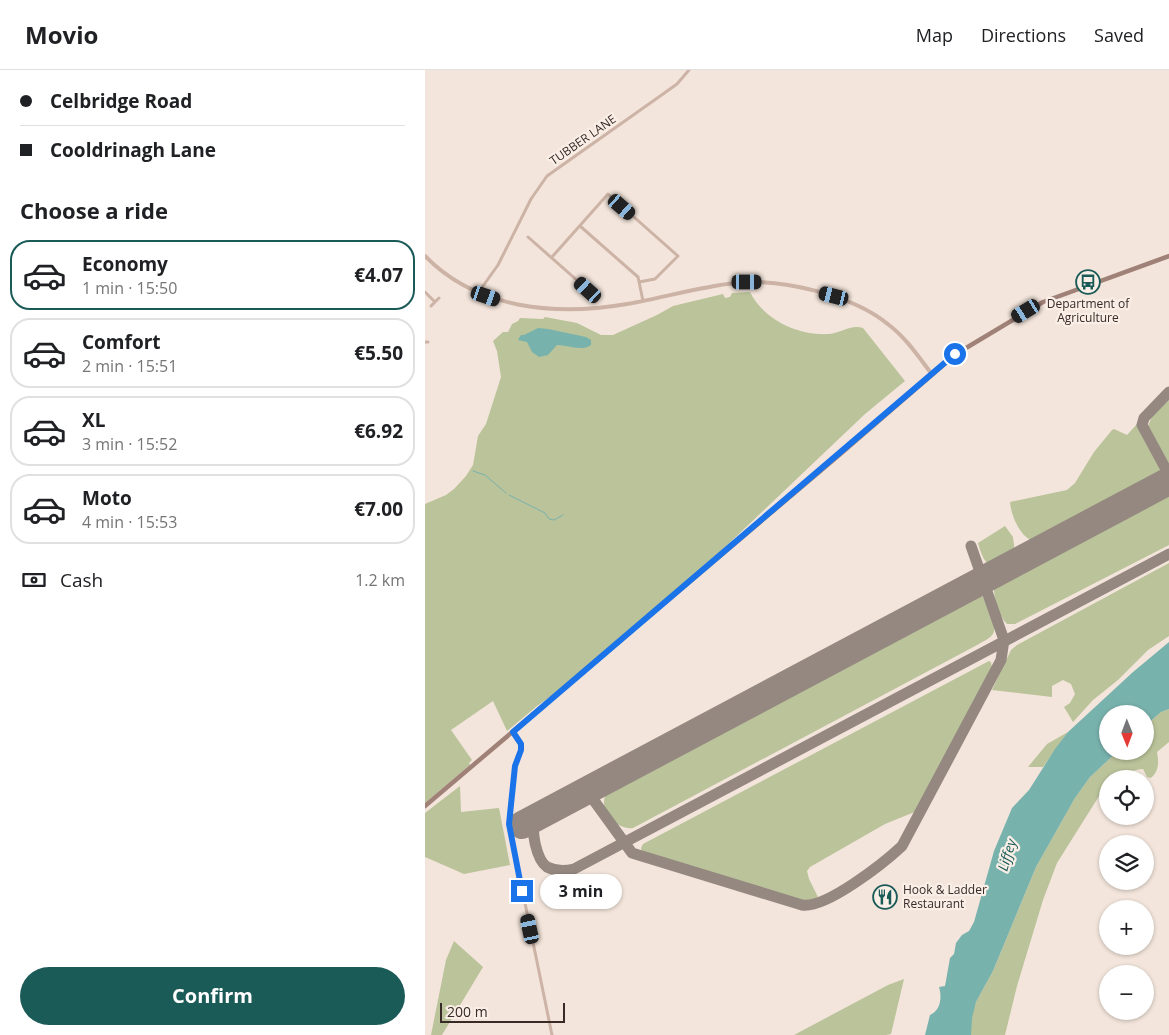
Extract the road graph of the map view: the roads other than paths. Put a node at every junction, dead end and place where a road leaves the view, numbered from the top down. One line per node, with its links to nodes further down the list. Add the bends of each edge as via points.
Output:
1 (689, 70): 10 (street, TUBBER LANE, via 677,84 547,176 531,199 498,265)
2 (580, 226): 6 (street); 7 (street, via 634,273); 7 (street, via 609,194 678,256 655,280)
3 (529, 237): 6 (street)
4 (425, 256): 10 (street, via 456,282)
5 (1169, 256): 15 (main road, via 1043,302 959,351)
6 (552, 258): 8 (street)
7 (639, 282): 12 (street)
8 (588, 290)
9 (425, 292): 13 (street)
10 (478, 293): 12 (street, via 512,304 556,308 595,308)
11 (439, 298): 13 (street)
12 (643, 301): 15 (street, via 747,282 780,284 834,296 888,323)
13 (435, 302): 14 (street)
14 (431, 306)
15 (931, 373): 16 (main road, via 865,433)
16 (513, 732): 17 (main road); 18 (street, via 521,750 515,766 509,824)
17 (425, 806)
18 (552, 1035)

